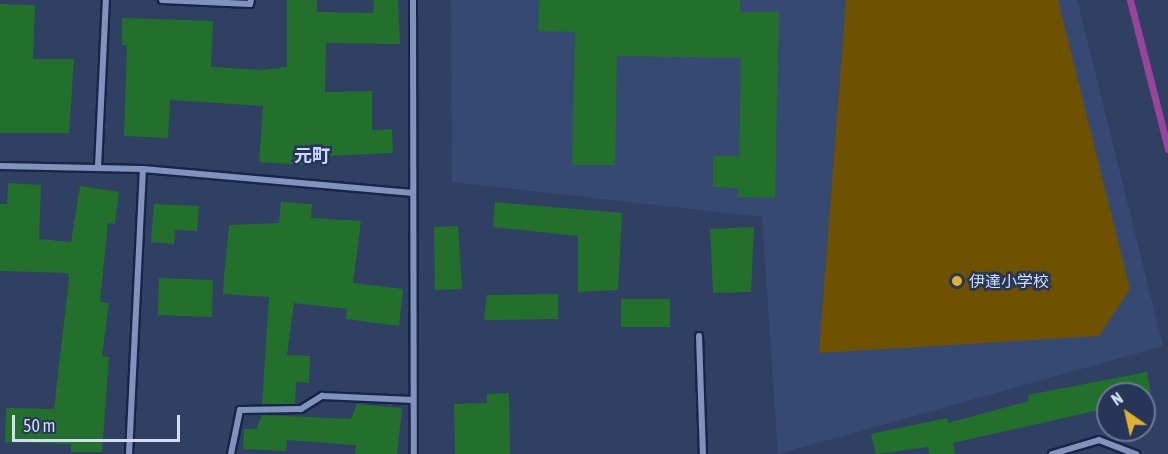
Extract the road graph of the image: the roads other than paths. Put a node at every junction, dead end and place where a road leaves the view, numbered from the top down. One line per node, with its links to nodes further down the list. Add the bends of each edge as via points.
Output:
1 (106, 0): 6 (street)
2 (162, 0): 3 (street, via 250,4)
3 (251, 0)
4 (413, 0): 8 (street)
5 (0, 166): 6 (street)
6 (98, 167): 7 (street)
7 (143, 169): 8 (street); 11 (street)
8 (413, 193): 10 (street)
9 (699, 336): 14 (street)
10 (413, 400): 12 (street, via 322,396 301,410 240,411); 13 (street)
11 (129, 454)
12 (231, 454)
13 (414, 454)
14 (703, 454)
15 (1052, 454): 16 (street, via 1099,440)
16 (1136, 454)

